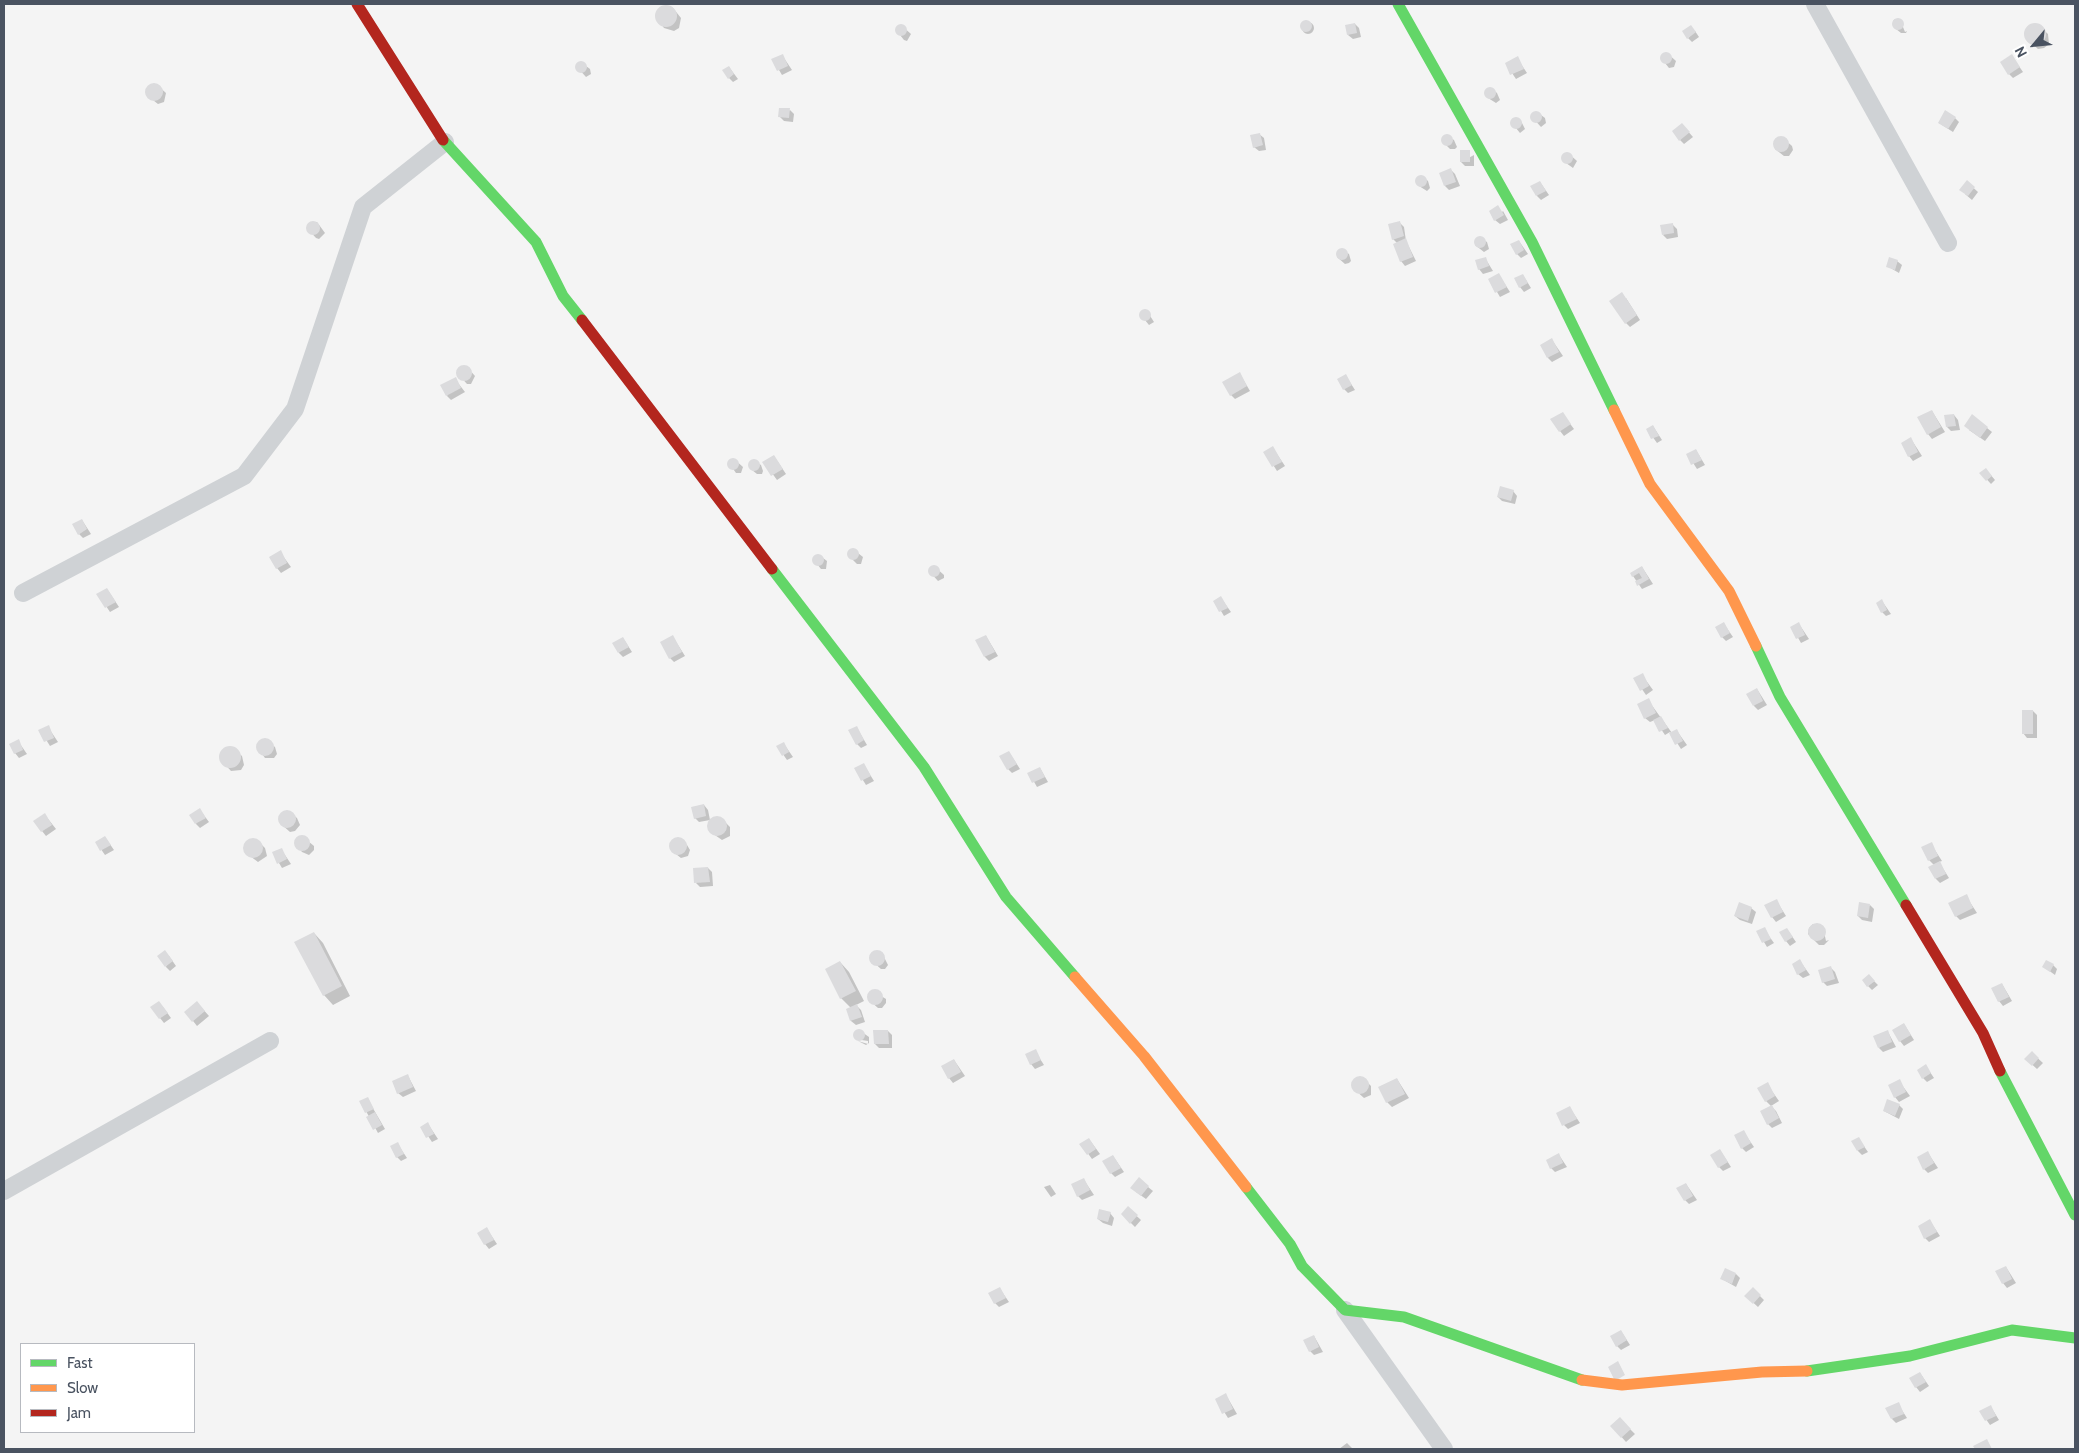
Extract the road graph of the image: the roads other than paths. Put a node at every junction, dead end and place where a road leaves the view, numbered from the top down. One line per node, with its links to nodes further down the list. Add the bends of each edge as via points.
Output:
1 (357, 4): 4 (street)
2 (1398, 4): 9 (street, via 1532,242 1650,484 1729,591 1780,696 1983,1033)
3 (1815, 4): 5 (street)
4 (445, 142): 6 (street, via 363,208 295,409 244,476); 10 (street, via 536,242 562,296 924,767 1006,897 1144,1056 1290,1244 1302,1266)
5 (1948, 243)
6 (24, 593)
7 (270, 1041): 8 (street)
8 (4, 1191)
9 (2075, 1215)
10 (1345, 1310): 11 (street, via 1404,1317 1574,1379 1622,1386 1872,1363 2012,1330); 12 (street)
11 (2075, 1338)
12 (1444, 1449)

